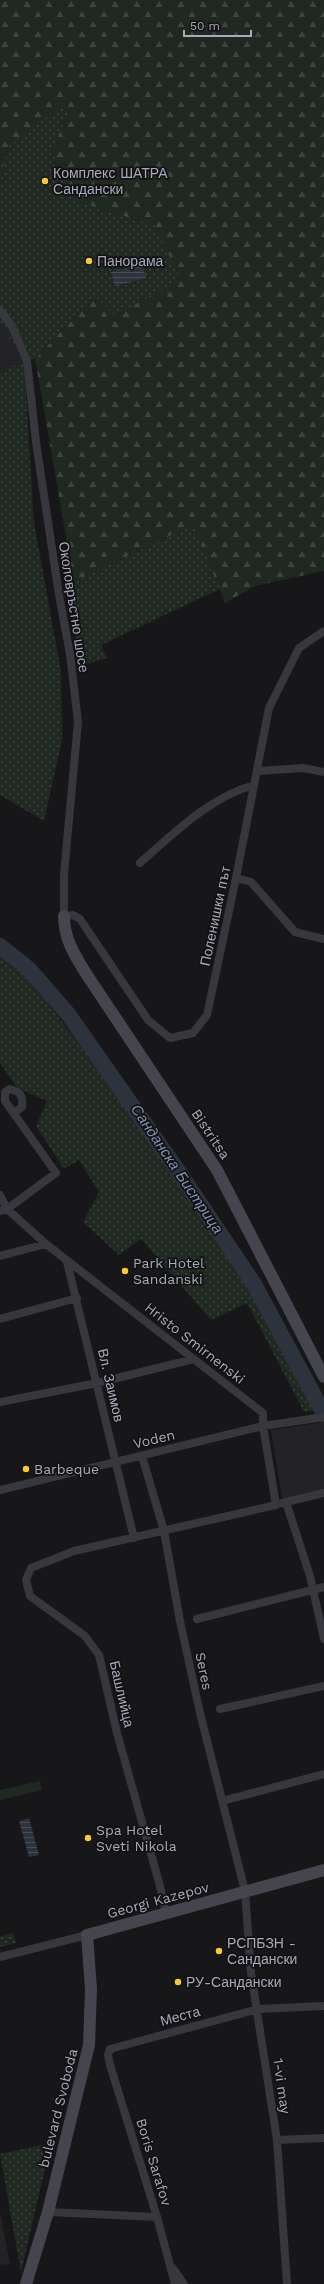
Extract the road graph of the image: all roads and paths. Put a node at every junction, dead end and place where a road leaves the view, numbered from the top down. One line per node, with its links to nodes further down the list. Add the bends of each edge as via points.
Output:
1 (0, 310): 8 (street, Околовръстно шосе, via 12,326 27,361 36,442 70,654 78,722 64,874)
2 (324, 631): 3 (street, Поленишки път, via 299,648 269,708)
3 (257, 771): 4 (street, via 303,768); 5 (street, Поленишки път)
4 (324, 772)
5 (254, 786): 6 (street, via 234,791 214,803); 7 (street, Поленишки път)
6 (140, 863)
7 (236, 878): 8 (street, Поленишки път, via 207,1015 193,1034 170,1038 148,1020 80,919 73,914); 9 (street, via 251,882 295,932)
8 (64, 916): 19 (street, Bistritsa, via 64,928 69,944 217,1170)
9 (324, 939)
10 (14, 1113): 12 (street, via 56,1173)
11 (0, 1195): 12 (street)
12 (4, 1210): 13 (street, Hristo Smirnenski)
13 (46, 1244): 14 (street); 15 (street, Hristo Smirnenski)
14 (0, 1256)
15 (67, 1262): 16 (street, Вл. Заимов); 18 (street, Hristo Smirnenski)
16 (78, 1298): 17 (street); 20 (street, Вл. Заимов)
17 (0, 1319)
18 (194, 1359): 20 (street); 23 (street, Hristo Smirnenski, via 263,1413)
19 (324, 1377)
20 (97, 1383): 21 (street); 25 (street, Вл. Заимов)
21 (0, 1402)
22 (324, 1417): 23 (street, Voden)
23 (263, 1426): 24 (street, Voden); 29 (street)
24 (142, 1456): 25 (street, Voden); 30 (street, Seres)
25 (114, 1461): 26 (street, Voden); 31 (street, Вл. Заимов)
26 (0, 1490)
27 (324, 1493): 28 (street, Башлийца)
28 (286, 1502): 29 (street, Башлийца); 33 (street)
29 (276, 1505): 30 (street, Башлийца)
30 (164, 1531): 31 (street, Башлийца); 39 (street, Seres, via 181,1629)
31 (134, 1538): 42 (street, Башлийца, via 74,1551 31,1568 26,1580 30,1596 84,1636 99,1655 117,1733)
32 (324, 1587): 33 (street)
33 (312, 1589): 34 (street); 35 (street)
34 (197, 1619)
35 (324, 1639)
36 (324, 1686): 37 (street)
37 (220, 1709)
38 (324, 1774): 39 (street)
39 (222, 1801): 41 (street, Seres)
40 (324, 1870): 41 (street, Georgi Kazepov)
41 (246, 1892): 42 (street, Georgi Kazepov); 46 (street, 1-vi may, via 251,1972)
42 (166, 1913): 43 (street, Georgi Kazepov)
43 (87, 1935): 44 (street, Georgi Kazepov); 50 (street, bulevard Svoboda, via 91,1989 89,2045)
44 (0, 1957)
45 (324, 2006): 46 (street, Места)
46 (258, 2009): 47 (street, Места); 49 (street, 1-vi may)
47 (110, 2049): 51 (street, Boris Sarafov, via 110,2065)
48 (324, 2138): 49 (street)
49 (277, 2140): 56 (street, 1-vi may)
50 (48, 2212): 51 (street); 53 (street, bulevard Svoboda)
51 (157, 2217): 52 (street, Boris Sarafov)
52 (170, 2263): 54 (street, Boris Sarafov); 55 (street)
53 (26, 2284)
54 (175, 2284)
55 (184, 2284)
56 (288, 2284)

